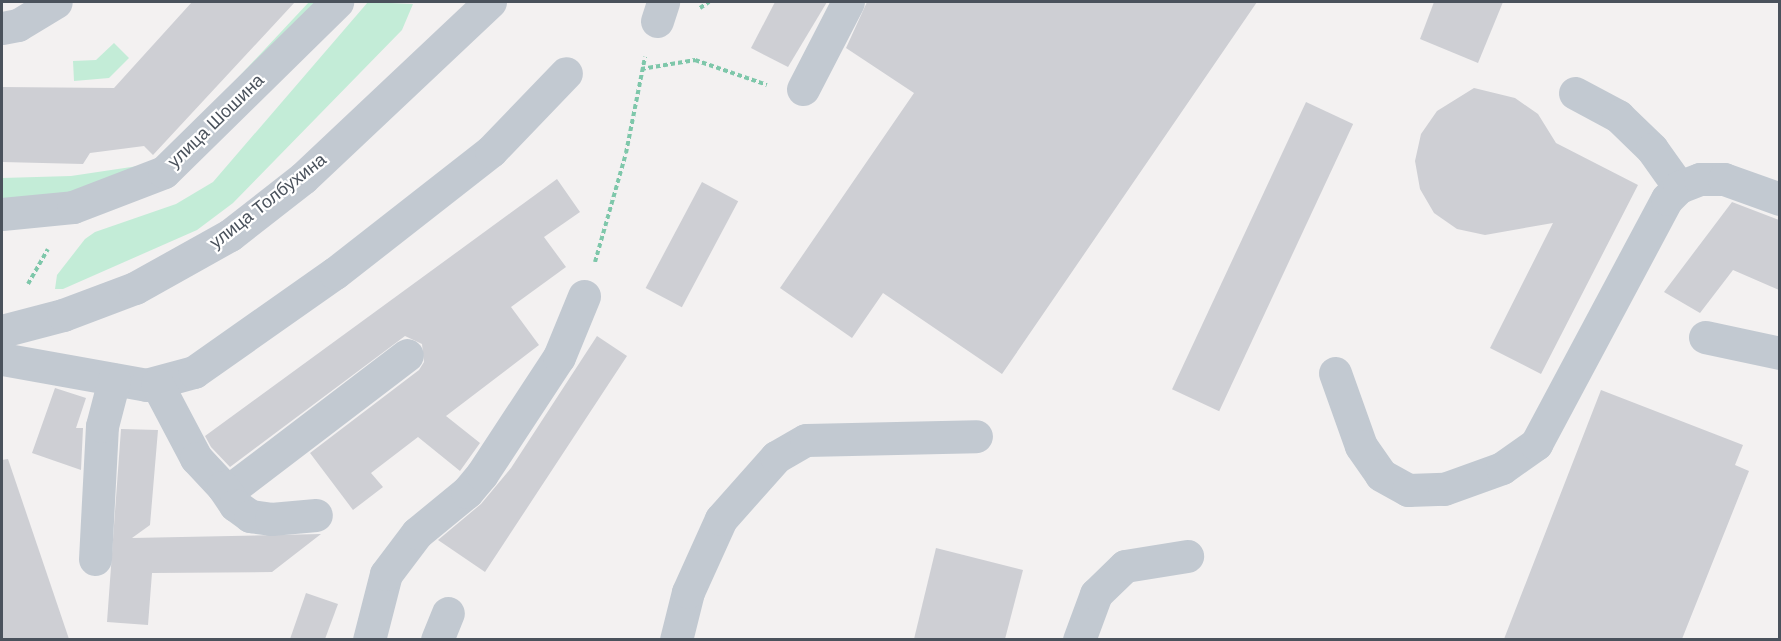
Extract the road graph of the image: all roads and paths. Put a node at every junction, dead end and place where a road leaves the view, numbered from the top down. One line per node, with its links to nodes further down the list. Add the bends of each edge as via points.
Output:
1 (56, 2): 6 (street, via 18,25)
2 (337, 2): 13 (street, улица Шошина, via 164,172)
3 (490, 2): 17 (street, улица Толбухина, via 303,178 230,235 135,288 63,315)
4 (848, 2): 9 (street)
5 (660, 11): 7 (path)
6 (2, 28)
7 (641, 70): 9 (path, via 695,60 788,91); 16 (path, via 626,153)
8 (567, 73): 24 (street, via 491,151 335,273 194,372)
9 (803, 89)
10 (1575, 93): 11 (street, via 1618,116 1652,149)
11 (1678, 187): 12 (street, via 1700,179 1724,179); 22 (street, via 1666,199 1536,444 1502,468 1444,489 1408,490 1381,475 1361,446)
12 (1779, 199)
13 (73, 207): 14 (street, улица Шошина); 15 (path)
14 (2, 214)
15 (26, 288)
16 (584, 296): 30 (street, via 559,357 482,474 467,492 417,533 386,574)
17 (2, 331)
18 (1705, 337): 19 (street)
19 (1779, 353)
20 (407, 355): 26 (street, via 235,486)
21 (2, 359): 23 (street)
22 (1335, 373)
23 (114, 380): 24 (street); 29 (street, via 102,426)
24 (157, 384): 26 (street, via 196,458)
25 (976, 436): 31 (street, via 806,441 776,457 721,519 688,592)
26 (223, 487): 27 (street, via 235,505 250,516 272,519)
27 (316, 514)
28 (1187, 556): 32 (street, via 1125,566 1096,594)
29 (95, 559)
30 (369, 639)
31 (676, 639)
32 (1079, 639)

